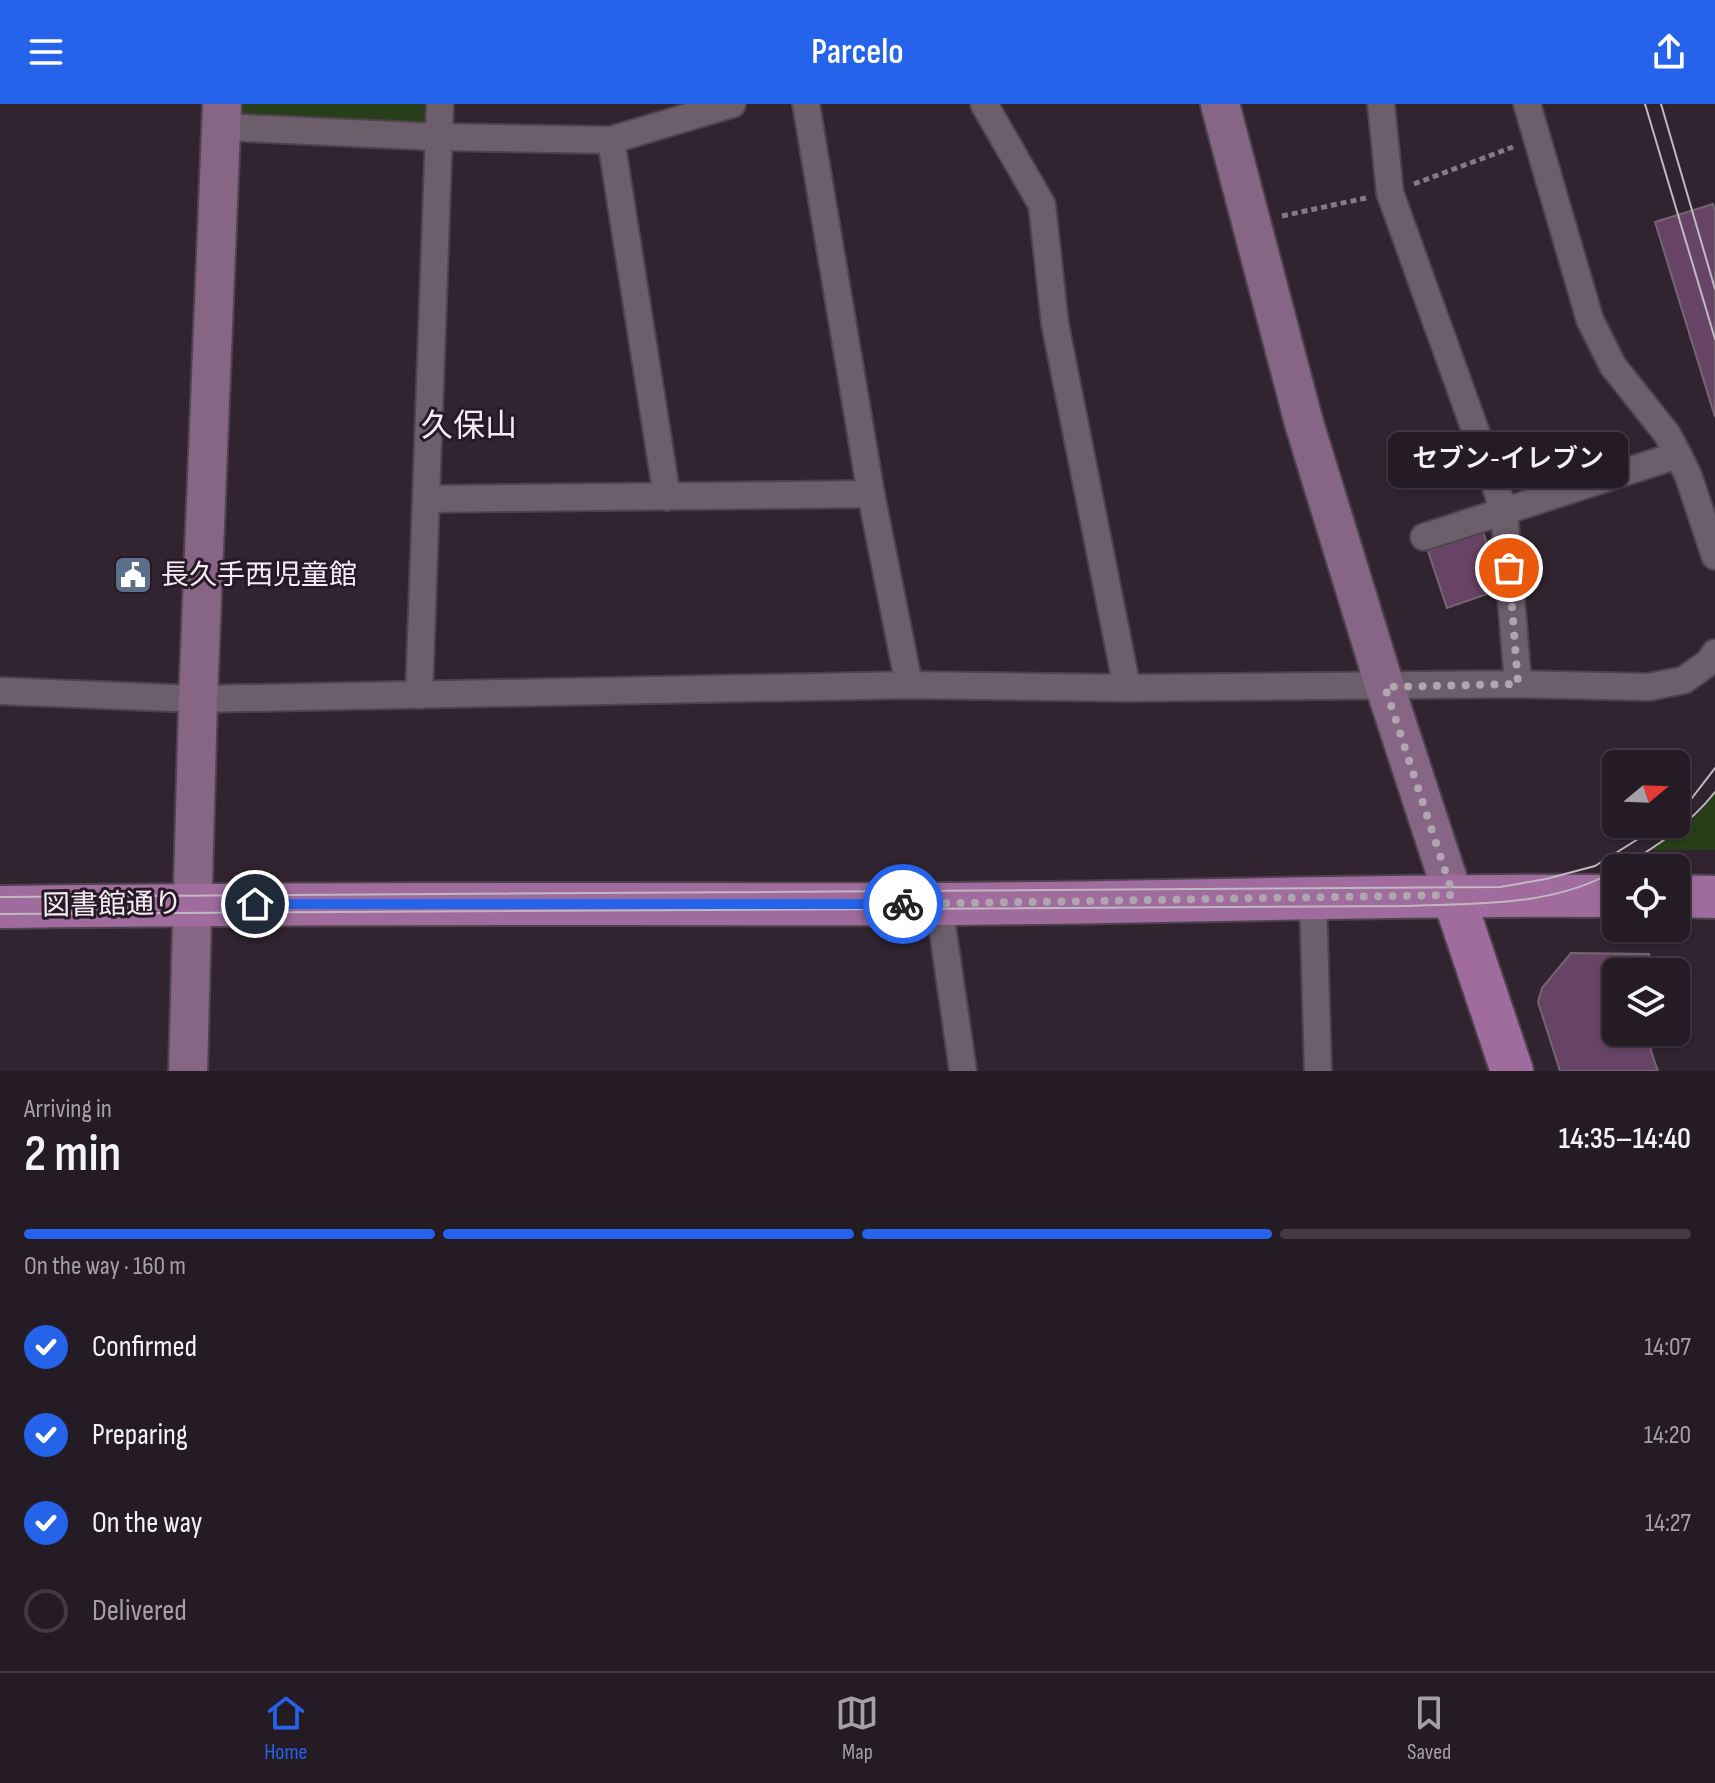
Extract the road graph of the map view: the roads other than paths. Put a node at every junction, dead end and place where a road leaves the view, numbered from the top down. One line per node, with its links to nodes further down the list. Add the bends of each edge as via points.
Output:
1 (440, 104): 9 (street)
2 (732, 104): 10 (street)
3 (806, 104): 12 (street)
4 (984, 104): 22 (street, via 1042,205 1055,324)
5 (1220, 104): 21 (street, via 1304,423)
6 (1381, 104): 15 (street, via 1390,193)
7 (1527, 104): 11 (street, via 1590,320 1613,366)
8 (222, 116): 9 (street); 25 (street)
9 (439, 137): 10 (street); 14 (street)
10 (611, 140): 13 (street)
11 (1678, 455): 15 (street); 17 (street)
12 (871, 494): 13 (street); 20 (street)
13 (667, 497): 14 (street)
14 (427, 499): 24 (street)
15 (1504, 510): 16 (street); 19 (street)
16 (1424, 537)
17 (1715, 556)
18 (1715, 653): 19 (street, via 1684,680 1649,687)
19 (1518, 684): 21 (street)
20 (909, 685): 22 (street); 24 (street)
21 (1385, 687): 22 (street); 26 (street)
22 (1127, 688)
23 (0, 691): 25 (street)
24 (419, 695): 25 (street)
25 (198, 699): 31 (street)
26 (1453, 895): 27 (main road, 図書館通り); 30 (main road, 図書館通り); 37 (main road)
27 (1602, 896)
28 (1690, 896): 29 (main road)
29 (1715, 897)
30 (1313, 898): 32 (main road, 図書館通り); 36 (street)
31 (193, 904): 32 (main road, 図書館通り); 33 (main road, 図書館通り); 34 (street)
32 (939, 904): 35 (street)
33 (0, 907)
34 (188, 1071)
35 (963, 1071)
36 (1318, 1071)
37 (1512, 1071)

